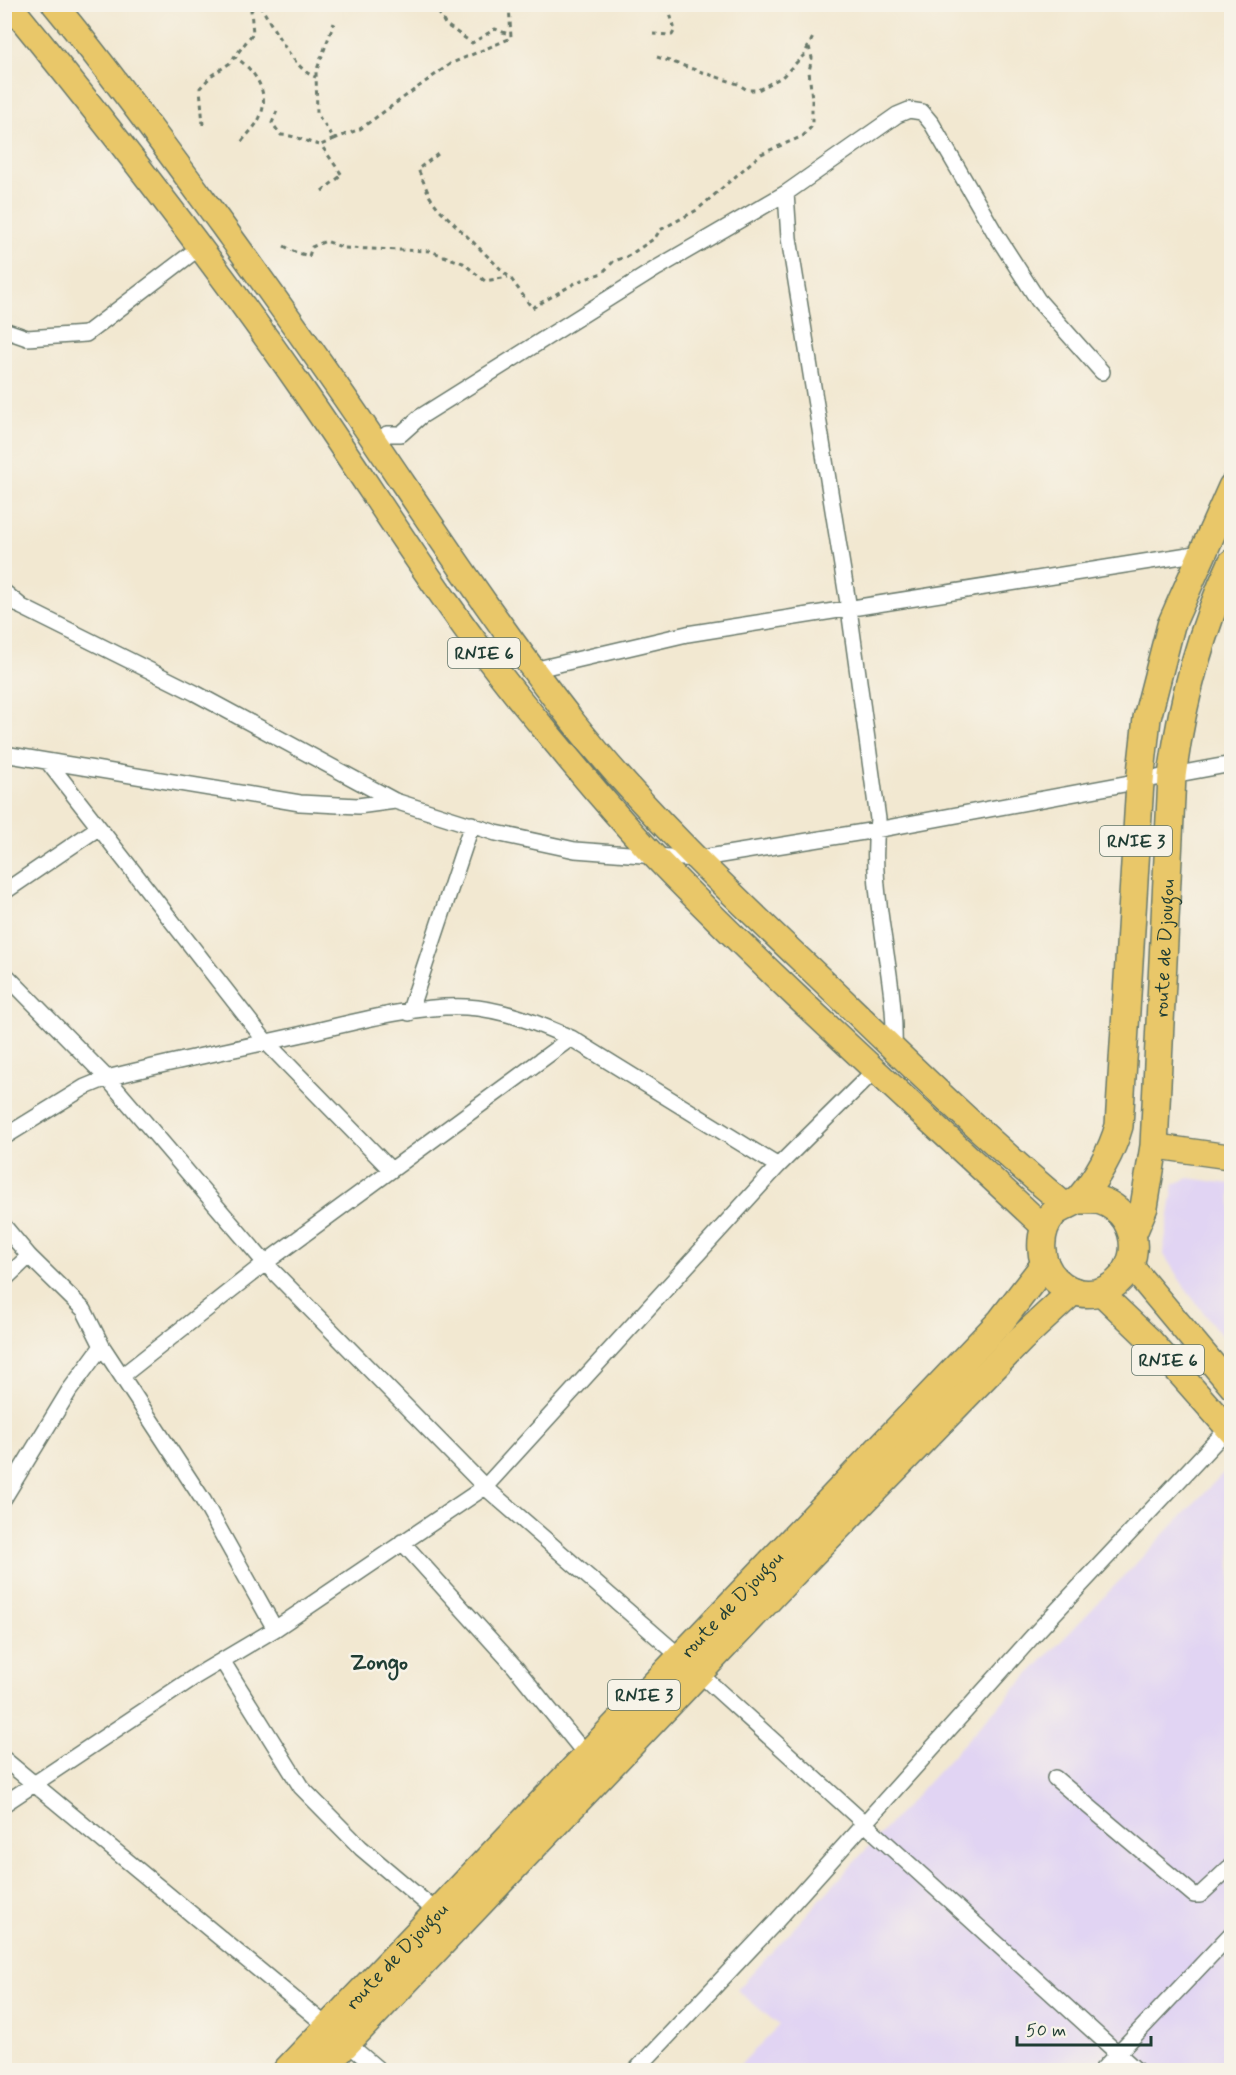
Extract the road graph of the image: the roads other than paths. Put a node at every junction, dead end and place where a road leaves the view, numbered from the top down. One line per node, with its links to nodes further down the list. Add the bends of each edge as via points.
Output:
1 (9, 4): 4 (main road, RNIE 6)
2 (54, 4): 5 (main road, RNIE 6, via 129,97)
3 (786, 193): 8 (street, via 897,115 909,110 922,112 1038,300); 9 (street, via 657,268 420,417 401,434 387,434); 14 (street, via 789,238)
4 (200, 247): 6 (main road, RNIE 6); 7 (street, via 86,333 27,338)
5 (246, 258): 6 (main road); 9 (main road, RNIE 6)
6 (223, 278): 25 (main road, RNIE 6, via 444,600 523,704)
7 (4, 330)
8 (1102, 372)
9 (377, 445): 15 (main road, RNIE 6, via 429,526)
10 (1232, 487): 11 (highway, RNIE 3)
11 (1201, 553): 14 (street); 20 (highway, RNIE 3, via 1160,662 1147,718)
12 (1232, 562): 19 (highway, route de Djougou / RNIE 3, via 1202,634 1178,729)
13 (4, 591): 21 (street, via 22,607 195,693)
14 (849, 609): 15 (street, via 687,634); 24 (street, via 878,819)
15 (533, 670): 26 (main road, RNIE 6, via 628,788)
16 (4, 754): 17 (street)
17 (48, 762): 21 (street, via 300,803 358,806); 23 (street)
18 (1232, 764): 19 (street)
19 (1172, 776): 20 (street); 36 (highway, route de Djougou / RNIE 3)
20 (1140, 782): 24 (street); 40 (highway, RNIE 3, via 1119,1126 1113,1147)
21 (395, 801): 22 (street)
22 (472, 824): 25 (street, via 575,850); 29 (street)
23 (98, 828): 27 (street); 31 (street)
24 (876, 830): 26 (street); 32 (street, via 875,871 895,1018)
25 (655, 857): 26 (street); 33 (main road, RNIE 6, via 765,968)
26 (696, 859): 32 (main road, RNIE 6)
27 (4, 892)
28 (4, 973): 34 (street)
29 (409, 1013): 30 (street, via 466,1007 537,1023); 31 (street)
30 (571, 1038): 38 (street); 39 (street)
31 (266, 1042): 34 (street); 39 (street)
32 (894, 1049): 40 (main road, RNIE 6, via 1017,1165)
33 (875, 1070): 38 (street); 42 (main road, RNIE 6)
34 (107, 1078): 35 (street); 45 (street)
35 (4, 1137)
36 (1154, 1146): 37 (main road); 43 (highway, route de Djougou / RNIE 3, via 1144,1207)
37 (1232, 1157)
38 (778, 1166): 55 (street)
39 (391, 1170): 45 (street)
40 (1072, 1202): 42 (highway, RNIE 3, via 1053,1214); 43 (highway, via 1102,1201 1121,1213)
41 (4, 1226): 44 (street)
42 (1045, 1228): 46 (highway, via 1041,1246)
43 (1133, 1233): 47 (highway, RNIE 3, via 1135,1250)
44 (29, 1256): 48 (street); 51 (street, via 84,1310)
45 (265, 1263): 52 (street); 55 (street)
46 (1045, 1264): 49 (highway, via 1056,1280); 59 (highway, route de Djougou / RNIE 3, via 1001,1321)
47 (1131, 1266): 50 (highway, via 1118,1282); 53 (main road, RNIE 6)
48 (4, 1280)
49 (1073, 1291): 50 (highway); 61 (highway, route de Djougou / RNIE 3, via 1012,1348)
50 (1100, 1292): 54 (main road, RNIE 6)
51 (102, 1346): 52 (street); 56 (street, via 69,1391)
52 (122, 1376): 58 (street, via 203,1500)
53 (1232, 1387)
54 (1230, 1428): 67 (street, via 1033,1636)
55 (485, 1487): 57 (street); 59 (street)
56 (4, 1498)
57 (402, 1542): 58 (street); 62 (street, via 515,1667)
58 (275, 1629): 60 (street)
59 (680, 1656): 61 (street); 62 (highway, route de Djougou / RNIE 3)
60 (223, 1662): 65 (street); 69 (street, via 302,1787 361,1848)
61 (700, 1674): 67 (street); 71 (highway, route de Djougou / RNIE 3)
62 (587, 1756): 69 (highway, route de Djougou / RNIE 3)
63 (4, 1759): 65 (street)
64 (1055, 1778): 68 (street, via 1194,1895 1207,1890)
65 (34, 1785): 66 (street); 71 (street)
66 (4, 1804)
67 (864, 1823): 72 (street); 76 (street)
68 (1232, 1865)
69 (438, 1913): 71 (highway, route de Djougou / RNIE 3)
70 (1232, 1933): 72 (street)
71 (337, 2035): 73 (highway, route de Djougou / RNIE 3); 74 (highway, route de Djougou / RNIE 3); 75 (street)
72 (1118, 2054): 77 (street); 78 (street)
73 (287, 2070)
74 (321, 2070)
75 (379, 2070)
76 (636, 2070)
77 (1102, 2070)
78 (1136, 2070)

